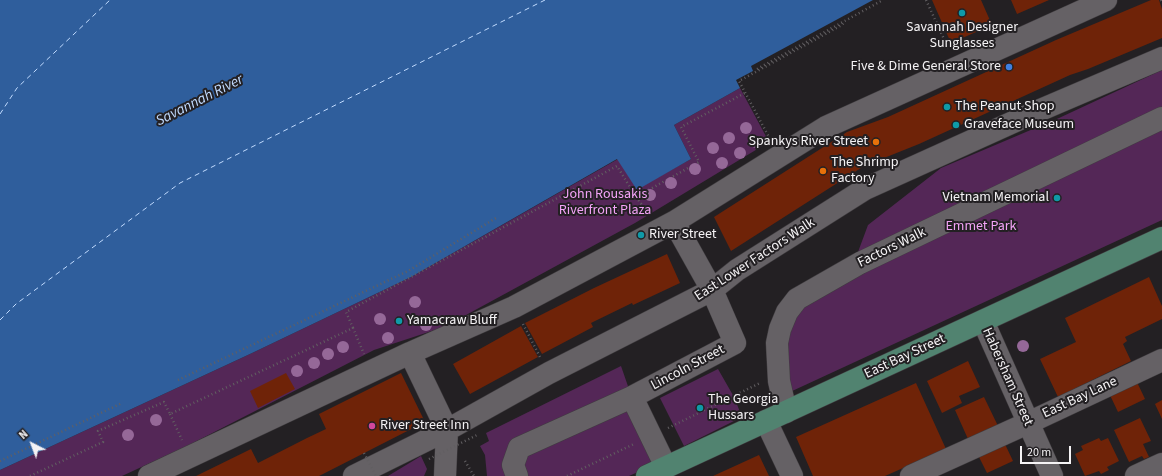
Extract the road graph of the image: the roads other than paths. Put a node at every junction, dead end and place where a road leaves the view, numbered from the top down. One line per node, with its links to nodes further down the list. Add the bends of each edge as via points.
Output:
1 (1106, 0): 4 (street, via 826,127)
2 (1162, 58): 6 (street, East Lower Factors Walk, via 865,189 737,270)
3 (1162, 118): 11 (street, Factors Walk, via 860,263 797,299 787,312 777,343 778,374)
4 (674, 222): 6 (street, Lincoln Street); 8 (street, via 514,307)
5 (1162, 238): 7 (main road, East Bay Street)
6 (712, 290): 10 (street, Lincoln Street, via 735,343); 14 (street, East Lower Factors Walk, via 549,373)
7 (983, 321): 11 (main road, East Bay Street); 13 (street, Habersham Street)
8 (410, 353): 14 (street); 17 (street)
9 (1162, 360): 13 (street, East Bay Lane)
10 (632, 397): 16 (street, via 651,436); 20 (street, via 519,448 513,465)
11 (786, 412): 12 (main road, East Bay Street)
12 (766, 421): 16 (main road, East Bay Street); 21 (street)
13 (1028, 423): 22 (street, East Bay Lane); 23 (street, Habersham Street)
14 (446, 430): 18 (street, East Lower Factors Walk); 19 (street)
15 (1162, 464): 24 (street)
16 (657, 472)
17 (149, 476)
18 (354, 476)
19 (445, 476)
20 (517, 476)
21 (792, 476)
22 (911, 476)
23 (1052, 476)
24 (1136, 476)

